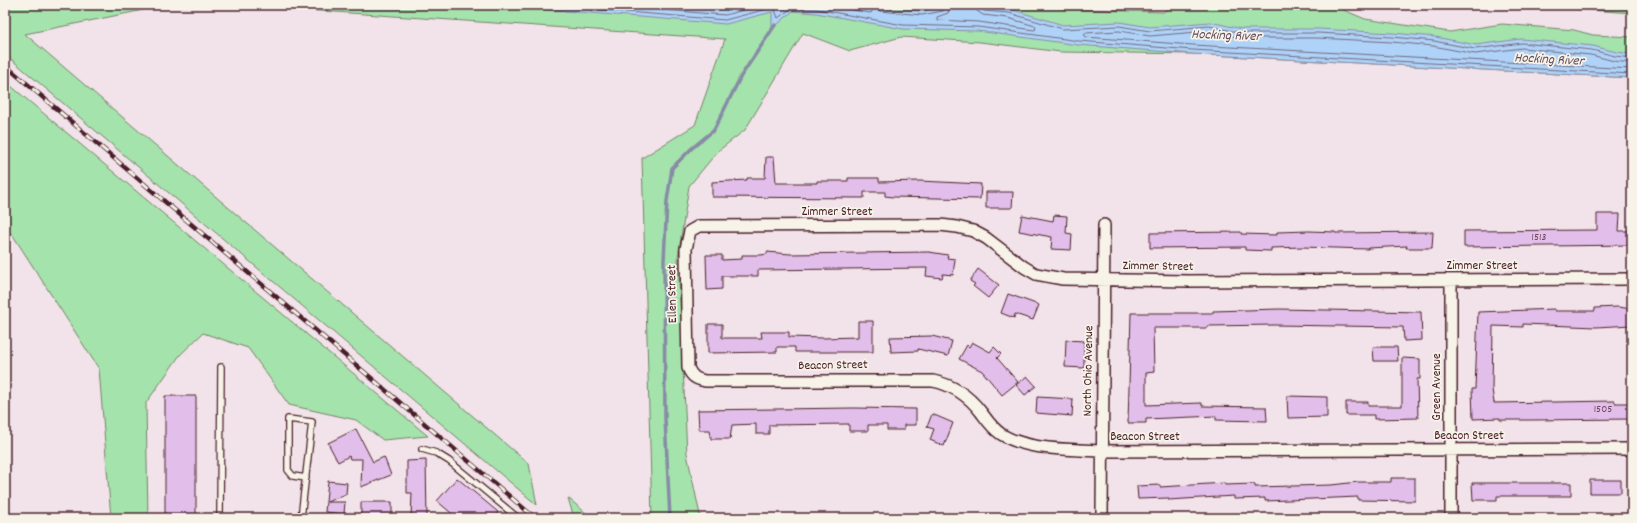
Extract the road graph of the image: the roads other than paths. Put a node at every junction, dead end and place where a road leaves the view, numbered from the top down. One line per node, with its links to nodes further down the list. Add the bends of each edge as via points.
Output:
1 (1104, 225): 4 (street, North Ohio Avenue)
2 (699, 226): 4 (street, Zimmer Street, via 957,227 986,238 1014,261 1036,274 1063,280); 7 (street, Ellen Street, via 690,231 686,249)
3 (1632, 279): 5 (street, Zimmer Street)
4 (1104, 280): 5 (street, Zimmer Street); 11 (street, North Ohio Avenue)
5 (1451, 280): 10 (street, Green Avenue)
6 (221, 367): 13 (lane)
7 (688, 368): 11 (street, Beacon Street, via 691,375 705,381 943,383 971,400 995,430 1018,442 1034,446)
8 (422, 449): 15 (lane, via 436,453 449,461)
9 (1632, 449): 10 (street, Beacon Street)
10 (1451, 450): 11 (street, Beacon Street); 17 (street, Green Avenue)
11 (1102, 451): 16 (street, North Ohio Avenue)
12 (306, 478): 12 (lane, via 293,476 288,470 288,419 312,422); 14 (lane)
13 (220, 518)
14 (301, 518)
15 (518, 518)
16 (1102, 518)
17 (1451, 518)

